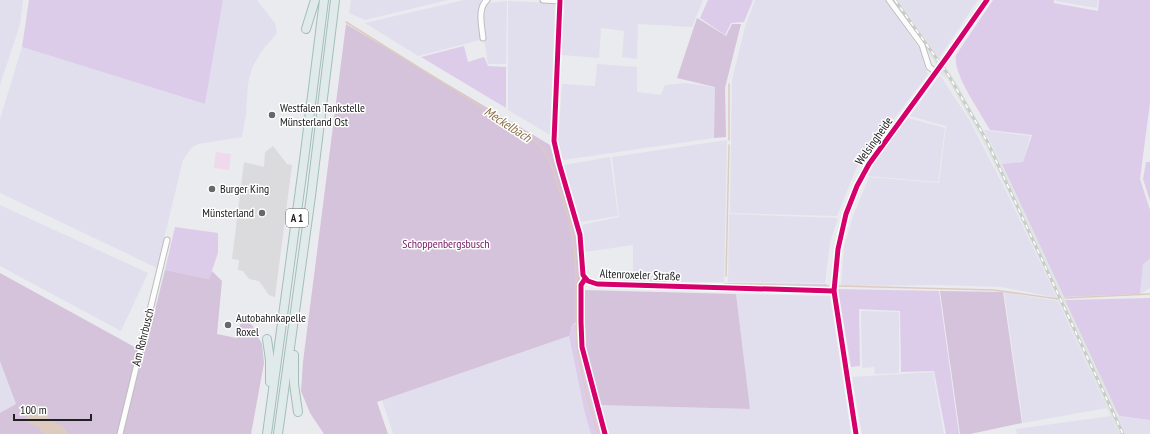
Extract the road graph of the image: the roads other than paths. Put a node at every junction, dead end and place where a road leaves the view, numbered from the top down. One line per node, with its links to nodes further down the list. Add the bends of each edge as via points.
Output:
1 (315, 0): 9 (highway)
2 (324, 0): 17 (highway, A 1)
3 (335, 0): 14 (highway, A 1)
4 (487, 0): 10 (street, via 481,9)
5 (543, 0): 8 (street, Altenroxeler Straße)
6 (889, 0): 11 (street, via 922,45 929,67)
7 (987, 0): 11 (street, Welsingheide)
8 (560, 1): 13 (street, Altenroxeler Straße, via 554,141 577,223 585,279 597,284)
9 (306, 29)
10 (483, 38)
11 (936, 72): 13 (street, Welsingheide, via 869,164 857,186 841,232)
12 (167, 240): 18 (street, Am Rohrbusch)
13 (834, 291): 21 (street, Welsingheide)
14 (294, 324): 16 (highway, via 294,374); 20 (highway, A 1)
15 (267, 339): 17 (highway, via 270,360)
16 (298, 412)
17 (269, 415): 19 (highway, A 1)
18 (120, 434)
19 (267, 434)
20 (278, 434)
21 (856, 434)

